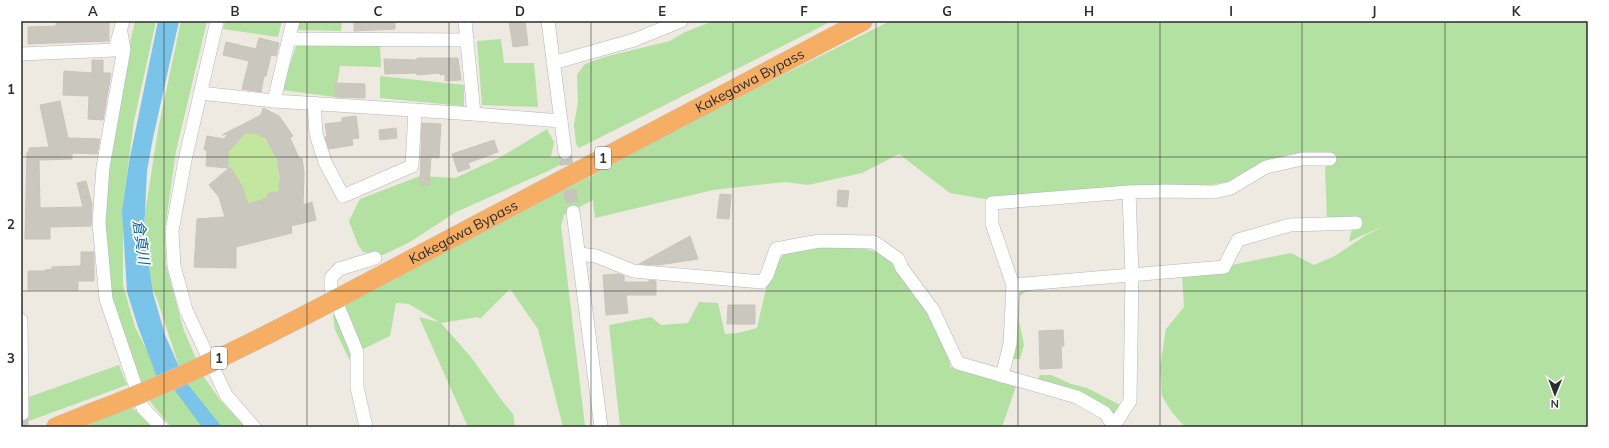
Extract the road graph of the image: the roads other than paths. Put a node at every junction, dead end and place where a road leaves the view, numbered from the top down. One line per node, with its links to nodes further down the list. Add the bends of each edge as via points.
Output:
1 (217, 21): 12 (street)
2 (293, 21): 8 (street)
3 (465, 21): 9 (street)
4 (548, 21): 11 (street)
5 (681, 21): 11 (street, via 634,40)
6 (863, 21): 31 (highway, Kakegawa Bypass / 1, bridge, via 272,333 139,395)
7 (122, 27): 10 (street, via 115,50); 32 (street, via 124,49 103,167 99,223 106,299 143,408)
8 (289, 38): 9 (street); 13 (street)
9 (467, 40): 16 (street)
10 (21, 54)
11 (553, 63): 17 (street)
12 (200, 93): 13 (street); 33 (street, via 172,231 174,266 186,310 226,395)
13 (274, 101): 14 (street)
14 (314, 104): 15 (street); 15 (street, via 316,134 325,162 343,196 412,166)
15 (415, 110): 16 (street)
16 (474, 114): 17 (street)
17 (561, 121): 18 (street)
18 (565, 152)
19 (1330, 159): 20 (street, via 1302,159 1266,168 1231,188 1214,192)
20 (1129, 192): 25 (street); 26 (street, via 992,203 992,224)
21 (573, 212): 23 (street)
22 (1356, 222): 25 (street, via 1290,225 1238,240 1224,267)
23 (579, 254): 28 (street, via 596,256 633,271 762,282 776,249 819,241 874,242 898,259 932,310 958,363); 35 (street)
24 (375, 258): 34 (street, via 339,269 331,278 331,288 357,352 357,386)
25 (1132, 275): 26 (street); 30 (street, via 1130,401)
26 (1013, 285): 28 (street, via 1010,344)
27 (21, 320): 29 (street)
28 (1002, 376): 30 (street, via 1077,397 1104,413)
29 (22, 414)
30 (1113, 426)
31 (56, 427)
32 (162, 427)
33 (254, 427)
34 (366, 427)
35 (601, 427)

